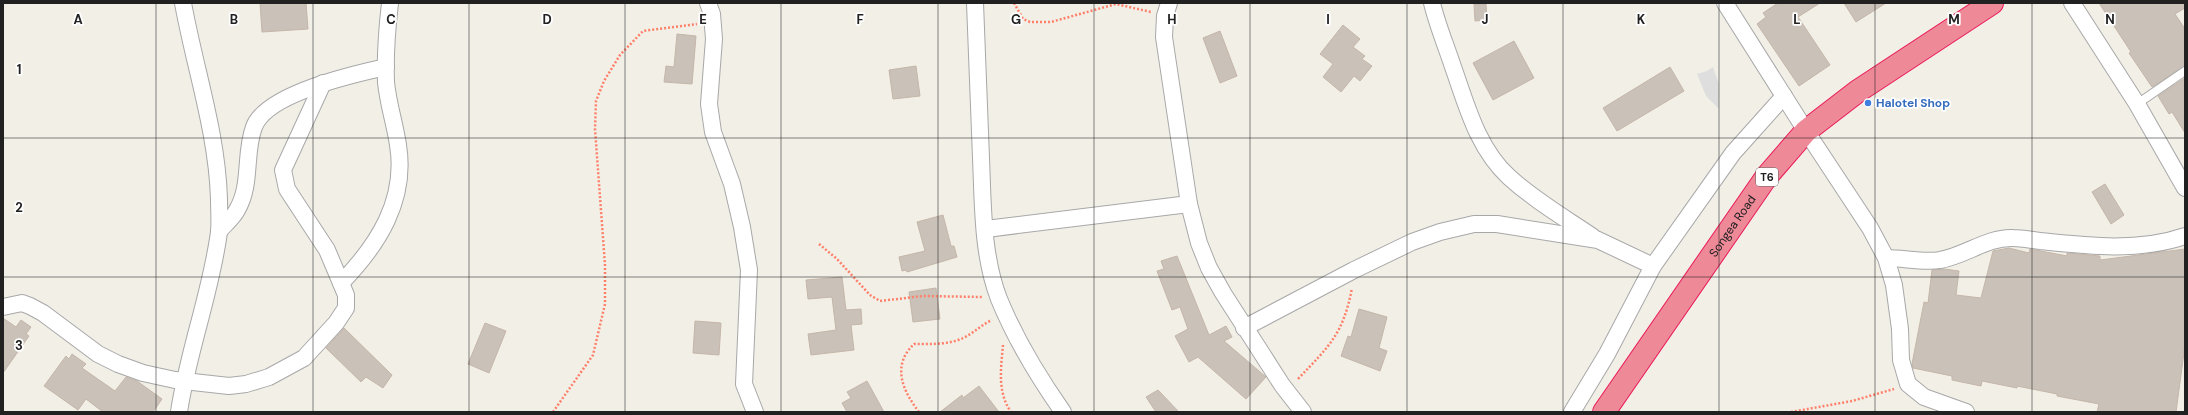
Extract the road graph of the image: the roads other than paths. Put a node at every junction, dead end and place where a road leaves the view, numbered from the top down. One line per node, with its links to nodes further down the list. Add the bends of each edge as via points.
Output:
1 (183, 3): 19 (street, via 212,134 218,180)
2 (390, 3): 10 (street)
3 (708, 3): 29 (street, via 714,39 709,104 713,132 732,184 746,256 749,303 744,384)
4 (975, 3): 18 (street)
5 (1432, 3): 21 (street, via 1466,106 1493,159 1508,176 1534,197)
6 (1725, 3): 13 (street)
7 (1992, 3): 15 (highway, Songea Road / T6, via 1858,91)
8 (2072, 3): 14 (street)
9 (1167, 9): 17 (street, via 1164,37)
10 (386, 67): 12 (street); 24 (street, via 386,83 401,166 400,182 383,229 372,250)
11 (2185, 70): 14 (lane)
12 (323, 84): 19 (street, via 269,108 254,126 240,204); 24 (street, via 283,170 287,189 327,250)
13 (1784, 96): 15 (street); 23 (street, via 1733,153)
14 (2137, 104): 16 (street)
15 (1806, 131): 22 (street, via 1870,228); 33 (highway, Songea Road / T6, via 1767,176)
16 (2185, 188)
17 (1189, 204): 18 (street); 26 (street, via 1199,243 1209,268)
18 (986, 229): 30 (street, via 987,251 999,298)
19 (219, 231): 27 (street)
20 (2185, 236): 22 (street, via 2148,244 2098,247 2012,238 1987,243 1941,260)
21 (1598, 240): 23 (street); 26 (street, via 1497,224 1474,224 1440,232 1412,242 1354,270)
22 (1886, 258): 34 (street, via 1894,286 1901,360 1908,384 1924,397)
23 (1653, 266): 32 (street)
24 (341, 283): 27 (street, via 346,295 346,308 304,358 292,366 246,384 229,386)
25 (3, 308): 27 (street, via 22,303 30,306 98,354 118,364 143,373)
26 (1244, 328): 31 (street)
27 (183, 381): 28 (street)
28 (178, 412)
29 (755, 412)
30 (1063, 412)
31 (1303, 412)
32 (1572, 412)
33 (1604, 412)
34 (1966, 412)

